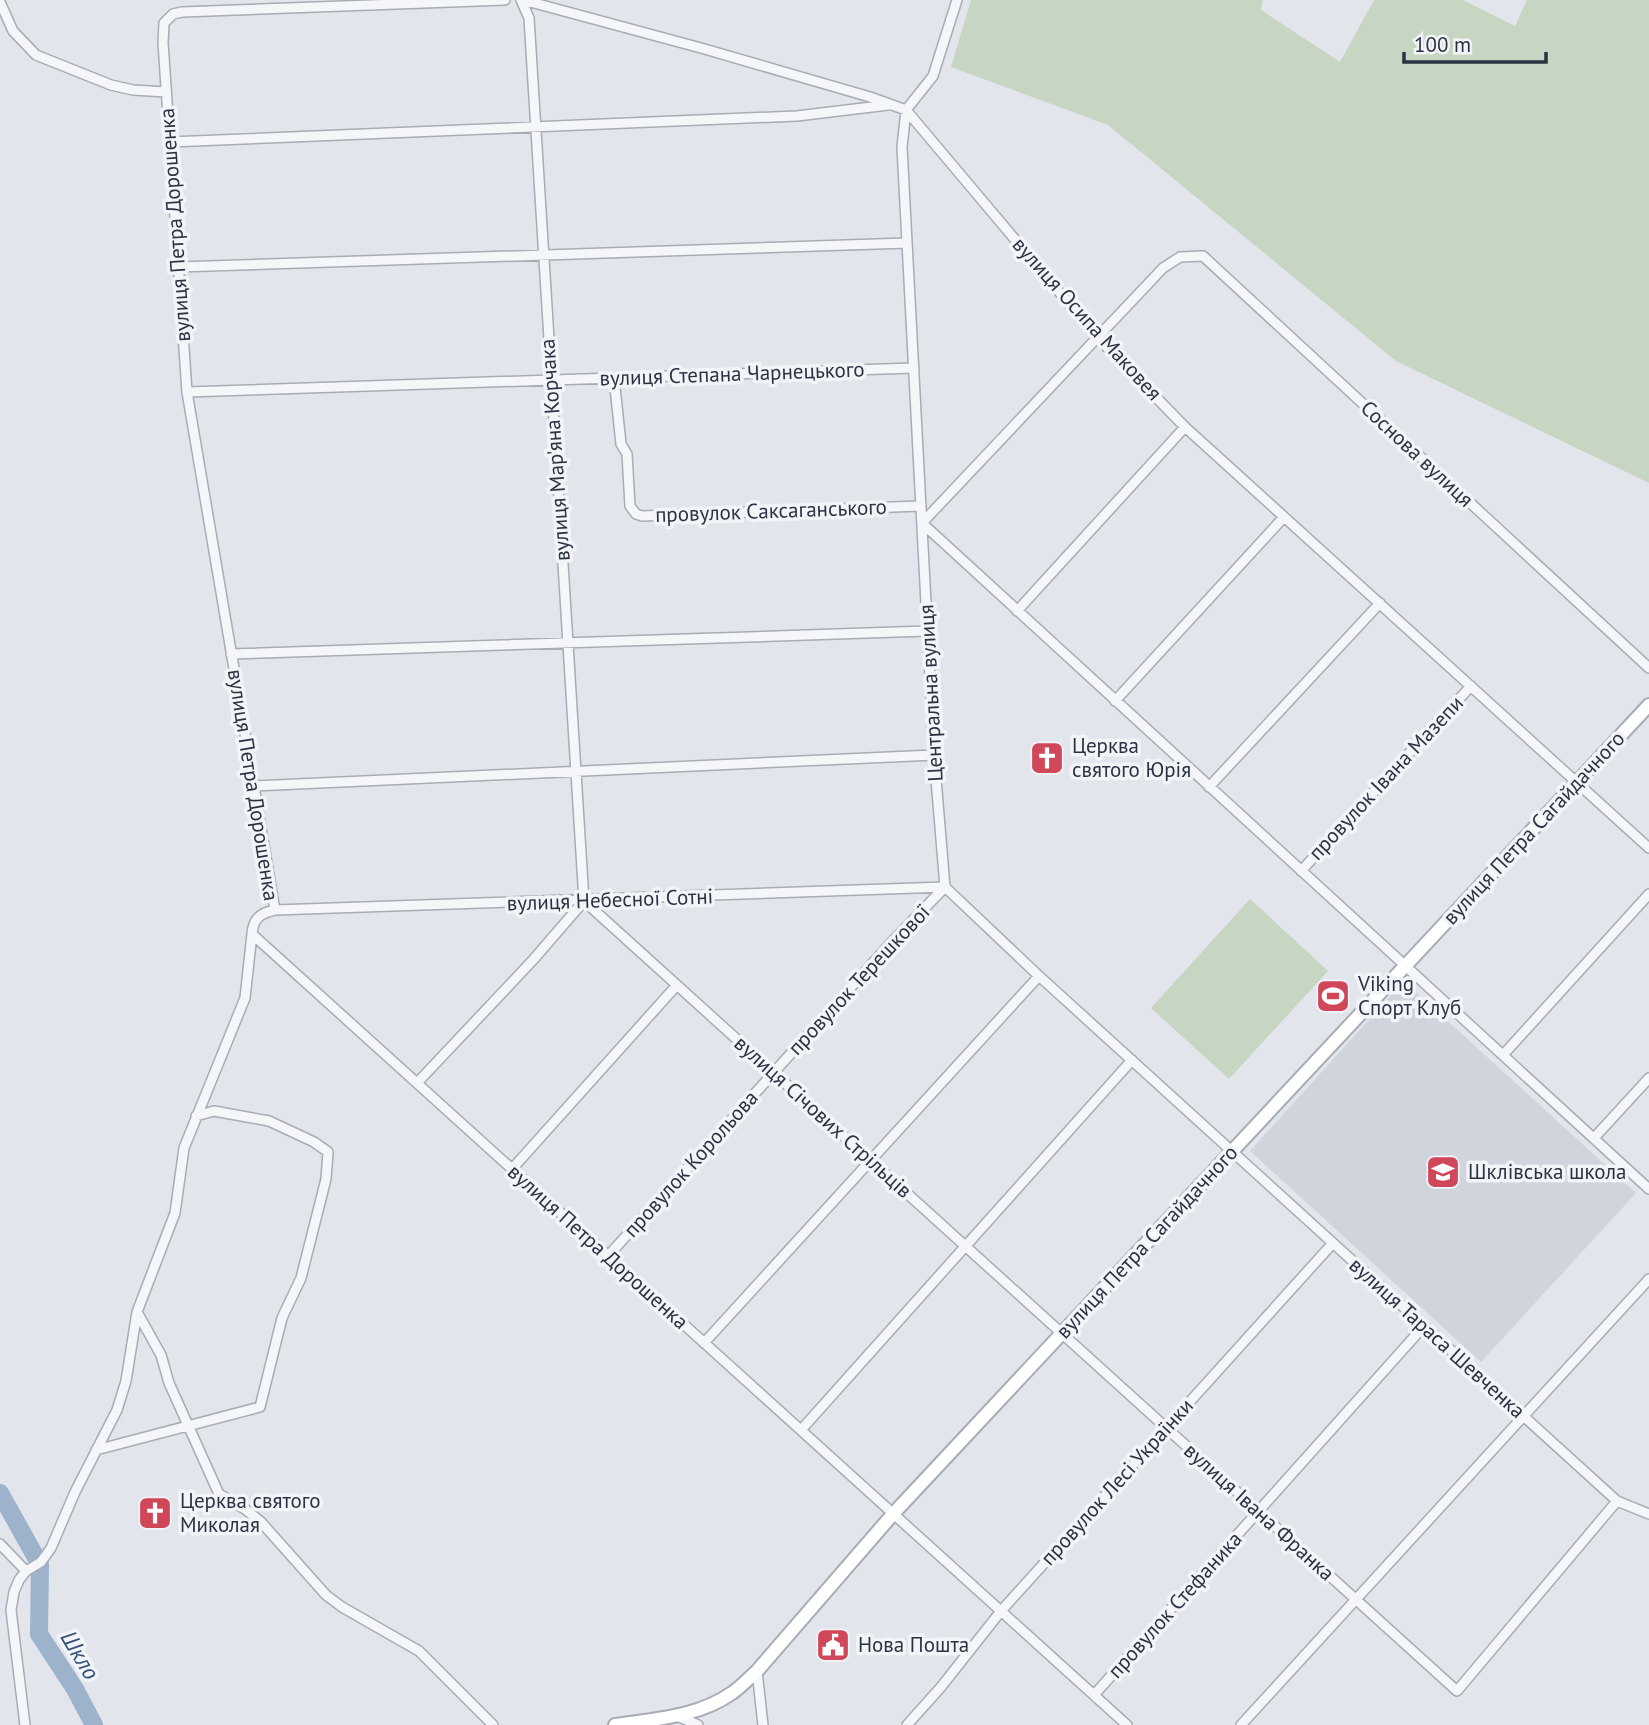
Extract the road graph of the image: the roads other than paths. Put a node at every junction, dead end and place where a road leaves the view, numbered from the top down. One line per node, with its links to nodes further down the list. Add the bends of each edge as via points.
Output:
1 (505, 0): 5 (street, вулиця Петра Дорошенка, via 173,14 164,23)
2 (522, 0): 6 (street, вулиця Осипа Маковея); 8 (street, вулиця Мар'яна Корчака, via 529,18)
3 (957, 0): 7 (street, via 933,76)
4 (0, 2): 5 (street, via 13,31 36,55 111,85)
5 (166, 92): 9 (street, вулиця Петра Дорошенка)
6 (892, 104): 7 (street, вулиця Осипа Маковея); 8 (street, via 797,116)
7 (906, 110): 10 (street, Центральна вулиця, via 902,147); 13 (street, вулиця Осипа Маковея)
8 (535, 127): 9 (street); 11 (street, вулиця Мар'яна Корчака)
9 (169, 142): 12 (street, вулиця Петра Дорошенка)
10 (907, 243): 11 (street); 14 (street, Центральна вулиця)
11 (543, 255): 12 (street); 16 (street, вулиця Мар'яна Корчака)
12 (178, 267): 17 (street, вулиця Петра Дорошенка)
13 (1098, 338): 18 (street, вулиця Осипа Маковея); 21 (street); 27 (street, Соснова вулиця, via 1163,268 1180,257 1203,256)
14 (914, 368): 15 (street, вулиця Степана Чарнецького); 19 (street, Центральна вулиця)
15 (614, 378): 16 (street, вулиця Степана Чарнецького); 19 (street, провулок Саксаганського, via 631,506 636,514)
16 (551, 380): 17 (street, вулиця Степана Чарнецького); 25 (street, вулиця Мар'яна Корчака)
17 (187, 392): 26 (street, вулиця Петра Дорошенка)
18 (1185, 427): 20 (street, вулиця Осипа Маковея); 23 (street)
19 (921, 506): 21 (street, Центральна вулиця)
20 (1284, 517): 22 (street, вулиця Осипа Маковея); 29 (street)
21 (922, 523): 23 (street); 24 (street, Центральна вулиця)
22 (1380, 603): 28 (street, вулиця Осипа Маковея); 35 (street)
23 (1017, 611): 29 (street)
24 (927, 631): 25 (street); 31 (street, Центральна вулиця)
25 (568, 643): 26 (street); 32 (street, вулиця Мар'яна Корчака)
26 (231, 654): 34 (street, вулиця Петра Дорошенка)
27 (1649, 668)
28 (1471, 686): 33 (street, вулиця Осипа Маковея); 37 (street, провулок Івана Мазепи)
29 (1115, 701): 35 (street)
30 (1649, 705): 33 (street, вулиця Петра Сагайдачного)
31 (933, 755): 32 (street); 38 (street, Центральна вулиця)
32 (575, 772): 34 (street); 40 (street, вулиця Мар'яна Корчака)
33 (1577, 782): 36 (street, вулиця Осипа Маковея); 43 (street, вулиця Петра Сагайдачного)
34 (254, 786): 41 (street, вулиця Петра Дорошенка)
35 (1209, 787): 37 (street)
36 (1649, 848)
37 (1301, 871): 43 (street)
38 (945, 887): 40 (street, вулиця Небесної Сотні); 44 (street); 48 (street, провулок Терешкової)
39 (1649, 894): 46 (street)
40 (584, 901): 41 (street, вулиця Небесної Сотні); 45 (street, вулиця Січових Стрільців); 50 (street)
41 (275, 910): 42 (street, вулиця Петра Дорошенка, via 257,918)
42 (252, 934): 50 (street, вулиця Петра Дорошенка); 51 (street, via 245,998)
43 (1405, 966): 46 (street); 53 (street, вулиця Петра Сагайдачного)
44 (1039, 976): 47 (street); 54 (street)
45 (677, 985): 48 (street, вулиця Січових Стрільців); 55 (street)
46 (1503, 1055): 52 (street)
47 (1132, 1060): 53 (street); 58 (street)
48 (774, 1073): 54 (street, вулиця Січових Стрільців); 59 (street, провулок Корольова)
49 (1649, 1079): 52 (street)
50 (417, 1083): 55 (street, вулиця Петра Дорошенка)
51 (196, 1116): 61 (street, via 184,1148 175,1213); 66 (street, via 214,1111 269,1121 328,1152 326,1179 301,1278 282,1318 260,1407)
52 (1594, 1138): 56 (street)
53 (1231, 1152): 57 (street, вулиця Тараса Шевченка); 63 (street, вулиця Петра Сагайдачного)
54 (871, 1161): 58 (street, вулиця Січових Стрільців); 64 (street)
55 (512, 1169): 59 (street, вулиця Петра Дорошенка)
56 (1649, 1189)
57 (1333, 1243): 62 (street, вулиця Тараса Шевченка); 67 (street, провулок Лесі Українки)
58 (965, 1246): 63 (street, вулиця Січових Стрільців); 68 (street)
59 (608, 1256): 64 (street, вулиця Петра Дорошенка)
60 (1649, 1279): 65 (street)
61 (137, 1312): 66 (street, via 162,1354 169,1383); 69 (street, via 126,1381)
62 (1424, 1326): 65 (street, вулиця Тараса Шевченка); 71 (street, провулок Стефаника)
63 (1062, 1333): 67 (street, вулиця Івана Франка); 72 (street, вулиця Петра Сагайдачного)
64 (704, 1343): 68 (street, вулиця Петра Дорошенка)
65 (1524, 1416): 70 (street, вулиця Тараса Шевченка); 76 (street)
66 (189, 1426): 69 (street); 82 (street, via 219,1494 261,1522 326,1595 419,1651)
67 (1166, 1428): 71 (street, вулиця Івана Франка); 77 (street, провулок Лесі Українки)
68 (801, 1430): 72 (street, вулиця Петра Дорошенка)
69 (96, 1450): 75 (street, via 51,1548 41,1562)
70 (1617, 1501): 73 (street, вулиця Тараса Шевченка); 76 (street, вулиця Івана Франка, via 1457,1691)
71 (1259, 1511): 76 (street, вулиця Івана Франка); 79 (street, провулок Стефаника)
72 (893, 1514): 77 (street, вулиця Петра Дорошенка); 78 (street, вулиця Петра Сагайдачного)
73 (1649, 1514)
74 (0, 1544): 75 (street)
75 (26, 1570): 81 (street, via 14,1591 11,1610)
76 (1356, 1600): 88 (street)
77 (1001, 1611): 79 (street, вулиця Петра Дорошенка); 86 (street, провулок Лесі Українки)
78 (757, 1671): 80 (street, вулиця Петра Сагайдачного, via 733,1693); 85 (street)
79 (1094, 1695): 87 (street, вулиця Петра Дорошенка)
80 (675, 1716): 83 (street, вулиця Петра Сагайдачного); 84 (street)
81 (25, 1725)
82 (493, 1725)
83 (615, 1725)
84 (698, 1725)
85 (763, 1725)
86 (907, 1725)
87 (1127, 1725)
88 (1241, 1725)

